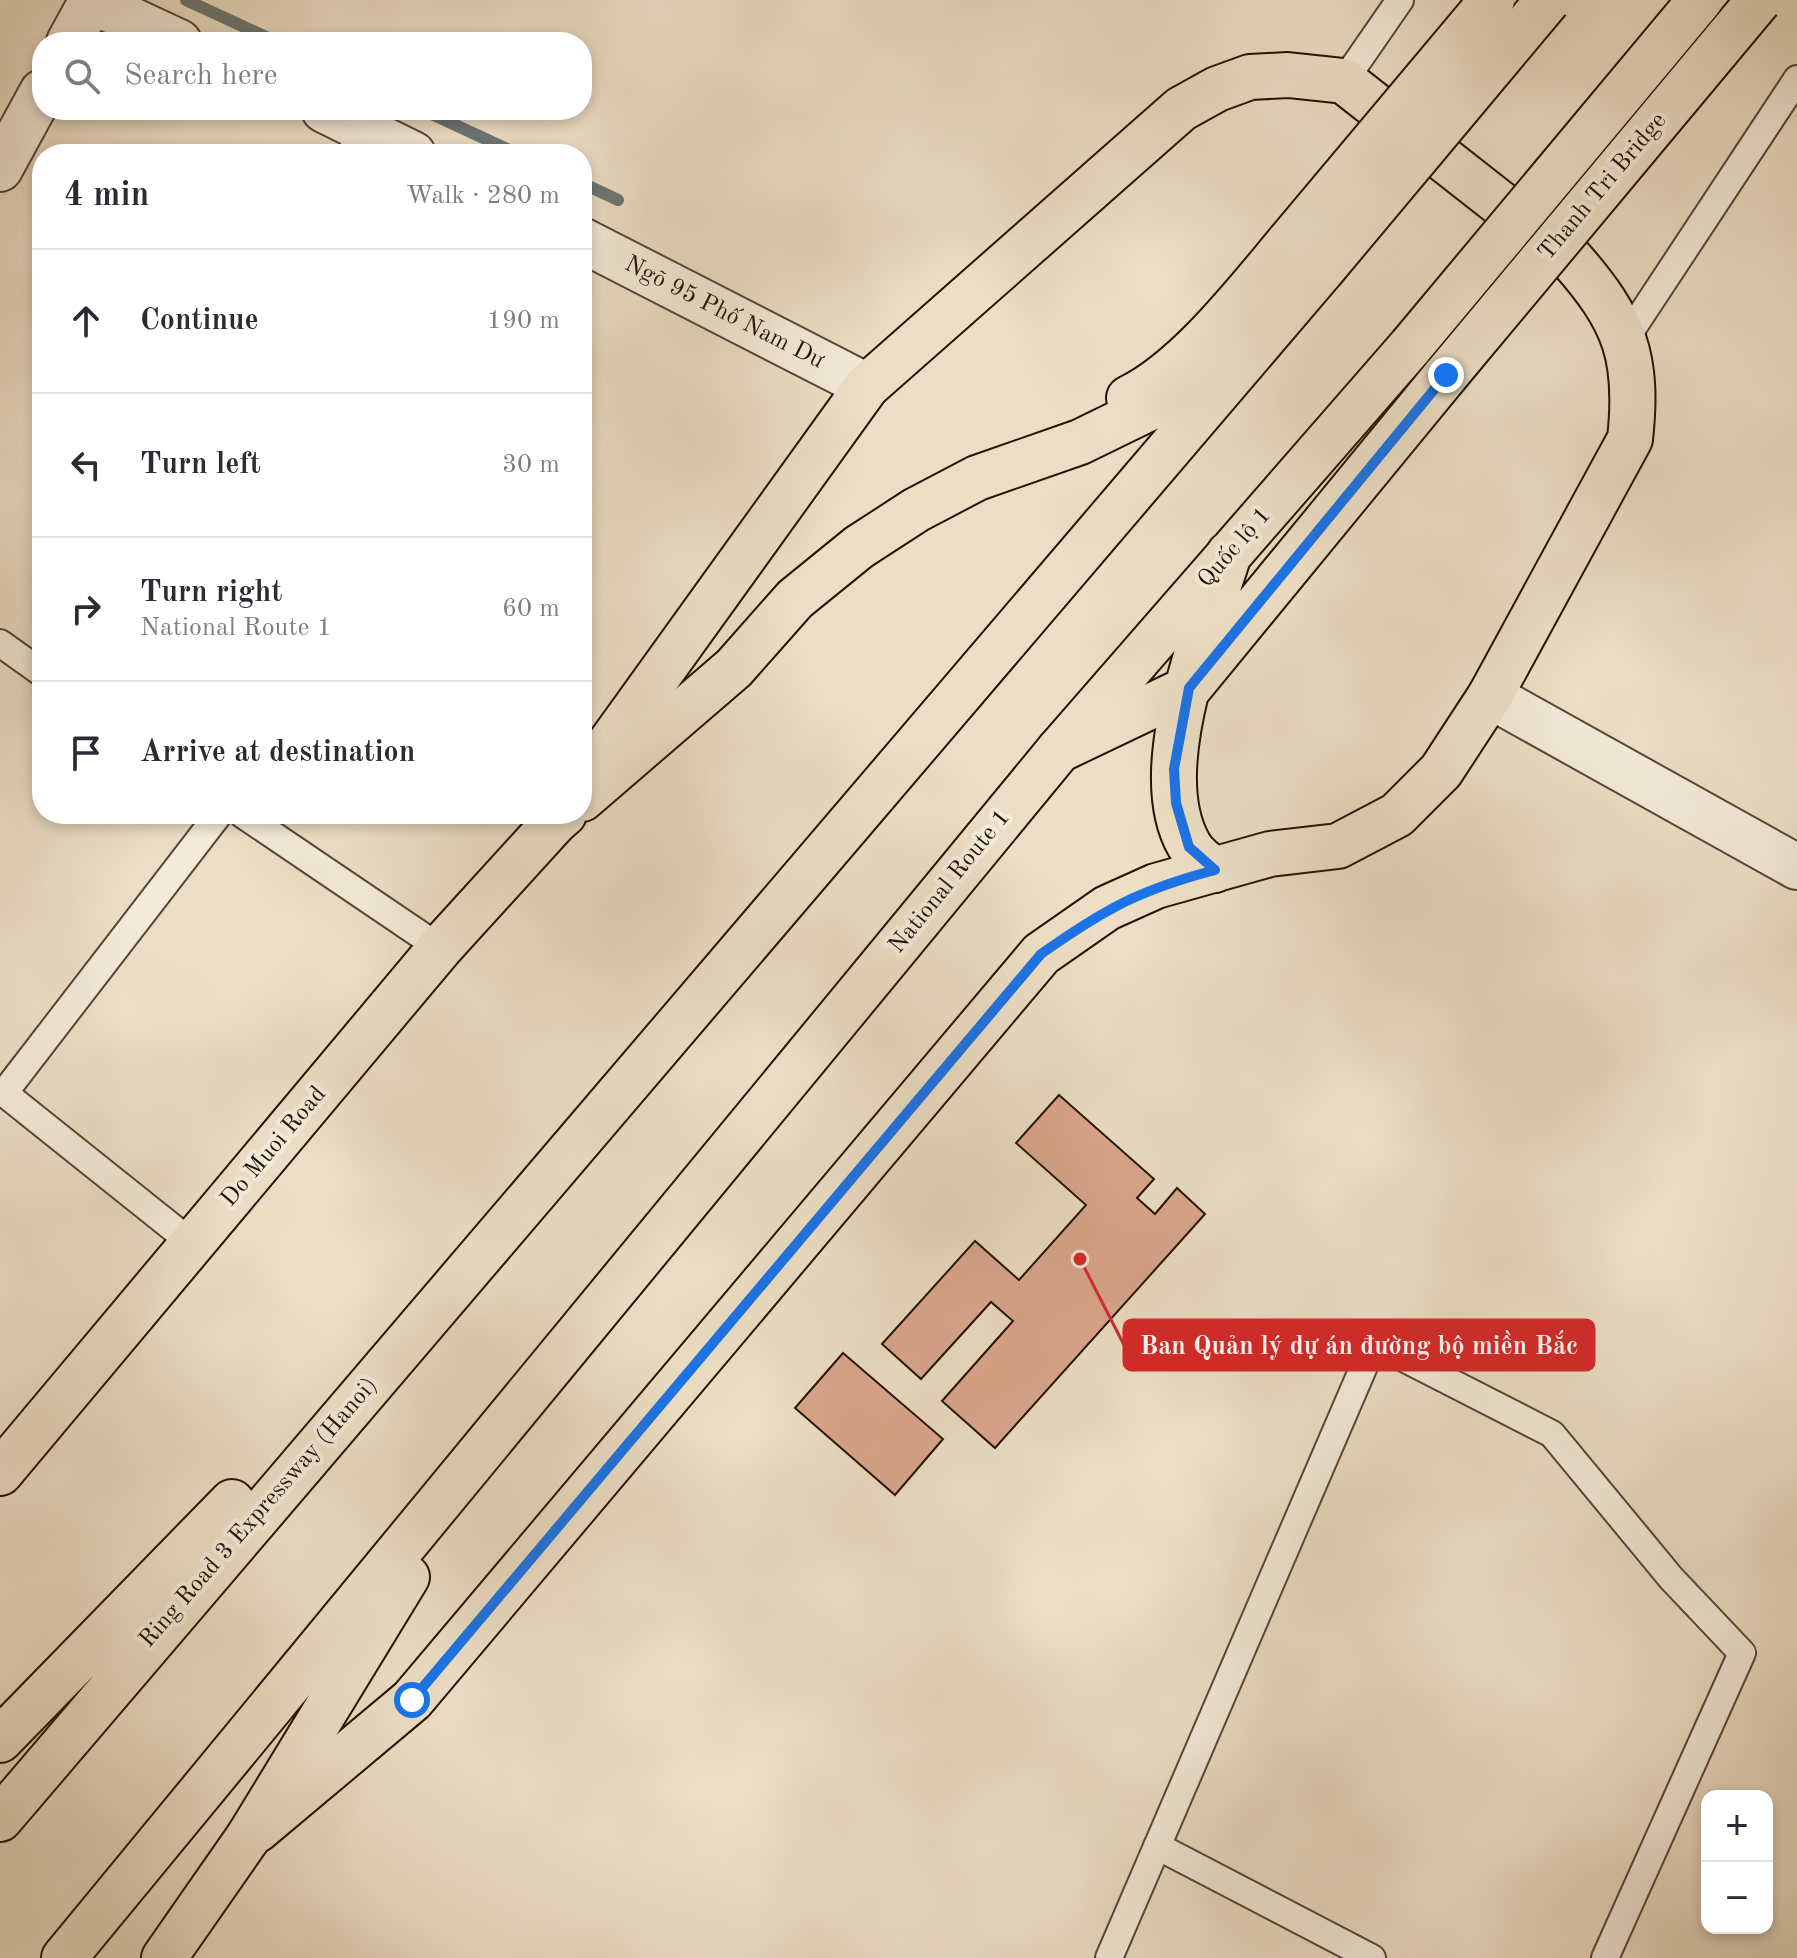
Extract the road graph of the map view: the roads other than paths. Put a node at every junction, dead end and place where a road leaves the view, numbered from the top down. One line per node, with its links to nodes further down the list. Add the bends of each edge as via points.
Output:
1 (91, 0): 7 (street); 8 (street)
2 (1400, 0): 10 (lane)
3 (1492, 0): 28 (main road, bridge, via 1240,300 1155,385 1074,424 967,462 846,532 780,585)
4 (1548, 0): 16 (main road, bridge)
5 (1700, 0): 18 (main road, Thanh Tri Bridge, bridge)
6 (1759, 0): 19 (main road, Thanh Tri Bridge, bridge)
7 (74, 32)
8 (158, 32)
9 (1797, 79): 17 (lane)
10 (1344, 81): 17 (main road, via 1571,259 1598,290); 20 (main road, via 1250,77 1181,109)
11 (32, 110): 14 (street)
12 (335, 120): 13 (street)
13 (357, 141)
14 (0, 169)
15 (592, 245): 20 (street, Ngõ 95 Phố Nam Dư)
16 (1322, 270): 29 (main road, via 1263,325 1164,401 1080,442 977,478 859,547 795,599 734,668); 36 (main road)
17 (1626, 338): 25 (main road, via 1635,396 1630,439)
18 (1411, 346): 21 (main road, Quốc lộ 1)
19 (1446, 375): 24 (main road, National Route 1)
20 (867, 386): 27 (main road)
21 (1229, 554): 24 (main road); 26 (main road, Quốc lộ 1)
22 (0, 643): 23 (lane)
23 (32, 666)
24 (1189, 688): 26 (main road, National Route 1); 34 (main road, via 1174,769 1176,803 1189,847)
25 (1490, 696): 33 (street); 34 (main road, via 1441,771 1397,815 1338,846 1270,854)
26 (1059, 750): 38 (main road, National Route 1)
27 (592, 768)
28 (592, 784)
29 (592, 789)
30 (211, 824): 37 (lane, via 4,1093)
31 (257, 824): 35 (lane)
32 (554, 824): 35 (main road, Do Muoi Road)
33 (1796, 864)
34 (1215, 870): 42 (main road, via 1156,886 1107,908 1041,954 412,1700)
35 (440, 948): 37 (main road, Do Muoi Road)
36 (519, 1209): 40 (main road); 41 (main road, Ring Road 3 Expressway (Hanoi))
37 (193, 1244): 39 (main road, Do Muoi Road)
38 (491, 1439): 42 (main road); 44 (main road)
39 (0, 1473)
40 (0, 1740)
41 (0, 1819)
42 (249, 1836): 45 (main road)
43 (1157, 1846): 46 (lane); 47 (lane); 48 (lane, via 1374,1343 1552,1434 1671,1578 1742,1653)
44 (64, 1958)
45 (164, 1958)
46 (1109, 1958)
47 (1372, 1958)
48 (1605, 1958)

